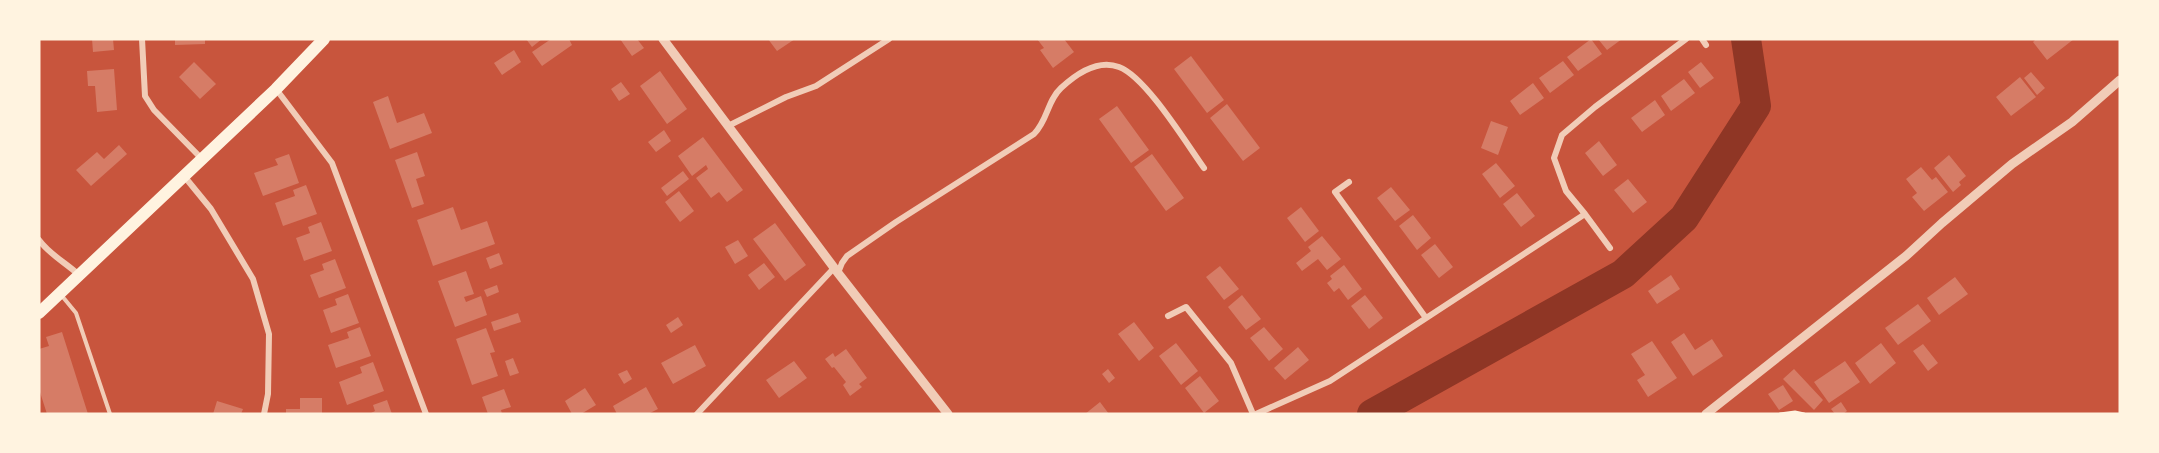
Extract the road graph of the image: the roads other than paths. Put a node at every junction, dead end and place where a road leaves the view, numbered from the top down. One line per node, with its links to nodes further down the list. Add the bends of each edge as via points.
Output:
1 (142, 39): 9 (street, via 145,96)
2 (324, 39): 7 (main road)
3 (663, 39): 8 (street)
4 (889, 39): 8 (street, via 816,86)
5 (1686, 39): 13 (street, via 1562,135 1554,158 1566,191)
6 (2120, 80): 28 (street)
7 (276, 89): 9 (main road); 24 (street, via 332,163)
8 (728, 126): 16 (street)
9 (202, 159): 11 (main road)
10 (1204, 168): 16 (street, via 1139,81 1118,66 1091,67 1056,94 1044,123 1034,134 896,222 848,256)
11 (184, 176): 17 (main road); 23 (street, via 211,209 253,279 269,334)
12 (1349, 182): 21 (street, via 1335,192)
13 (1585, 214): 15 (street); 21 (street)
14 (39, 240): 17 (street)
15 (1610, 248)
16 (836, 271): 25 (street); 26 (street)
17 (79, 275): 18 (main road)
18 (60, 293): 19 (main road); 22 (lane, via 76,313)
19 (39, 312)
20 (1168, 316): 27 (street, via 1186,307 1231,363)
21 (1426, 318): 27 (street, via 1330,381)
22 (110, 414)
23 (264, 414)
24 (426, 414)
25 (697, 414)
26 (948, 414)
27 (1254, 414)
28 (1706, 414)

